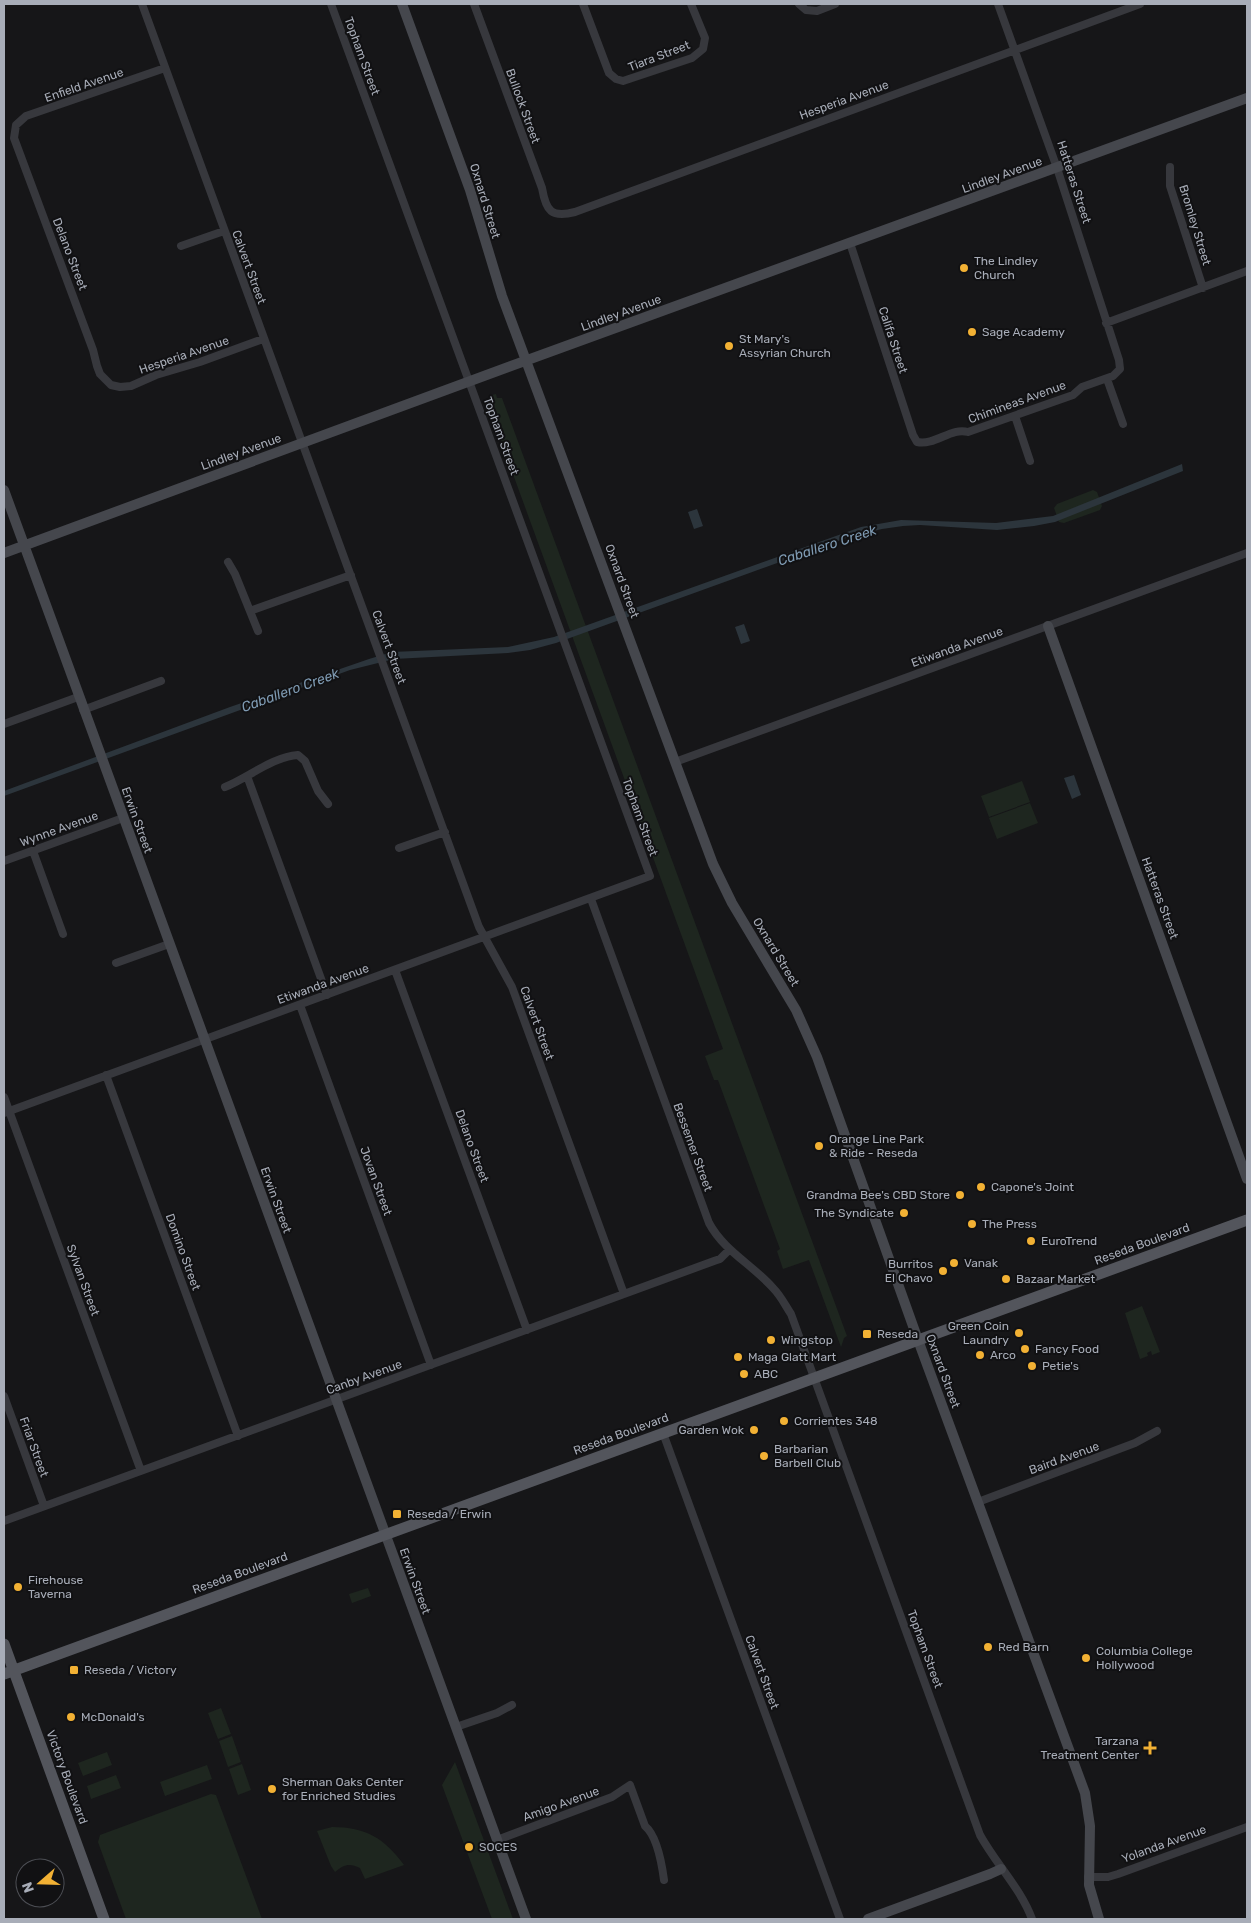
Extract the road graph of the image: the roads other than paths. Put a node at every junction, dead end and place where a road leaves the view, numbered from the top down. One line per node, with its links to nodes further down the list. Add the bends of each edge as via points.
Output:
1 (142, 4): 12 (street, Calvert Street)
2 (331, 4): 28 (street, Topham Street)
3 (402, 4): 25 (main road, Oxnard Street, via 470,190 494,271)
4 (474, 4): 17 (street, Bullock Street, via 547,206)
5 (583, 4): 6 (street, Tiara Street, via 609,73 616,80 623,81 692,58 703,49 705,38)
6 (691, 4)
7 (799, 4): 8 (street, via 806,10 817,11)
8 (835, 4)
9 (998, 4): 11 (street, Hatteras Street)
10 (1140, 4): 11 (street, Hesperia Avenue)
11 (1014, 50): 16 (street, Hatteras Street); 17 (street, Hesperia Avenue, via 575,212)
12 (165, 68): 14 (street, Enfield Avenue, via 26,116 18,121); 18 (street, Calvert Street)
13 (1247, 98): 16 (main road, Lindley Avenue)
14 (15, 128): 29 (street, Delano Street, via 16,144 94,350 97,366)
15 (1170, 167): 22 (street, Bromley Street, via 1170,186)
16 (1057, 168): 19 (main road, Lindley Avenue); 23 (street, Hatteras Street)
17 (554, 214)
18 (224, 231): 20 (street); 24 (street, Calvert Street)
19 (850, 243): 25 (main road, Lindley Avenue); 32 (street, Califa Street)
20 (181, 246)
21 (1247, 271): 22 (street)
22 (1203, 288): 23 (street)
23 (1106, 323): 26 (street, Hatteras Street)
24 (263, 339): 29 (street, Hesperia Avenue, via 131,386); 33 (street, Calvert Street)
25 (526, 360): 28 (main road, Lindley Avenue); 48 (main road, Oxnard Street)
26 (1120, 370): 27 (street, Chimineas Avenue)
27 (1108, 379): 30 (street, Chimineas Avenue); 31 (street)
28 (470, 382): 33 (main road, Lindley Avenue); 57 (street, Topham Street)
29 (111, 385)
30 (1015, 416): 32 (street, Chimineas Avenue, via 968,432 961,430); 34 (street)
31 (1123, 424)
32 (918, 442)
33 (302, 443): 36 (main road, Lindley Avenue); 40 (street, Calvert Street)
34 (1030, 461)
35 (4, 490): 36 (main road, Erwin Street)
36 (24, 546): 37 (main road, Lindley Avenue); 45 (main road, Erwin Street)
37 (4, 553)
38 (1247, 553): 42 (street, Etiwanda Avenue)
39 (228, 562): 41 (street)
40 (351, 575): 41 (street); 53 (street, Calvert Street)
41 (250, 611): 43 (street)
42 (1048, 626): 48 (street, Etiwanda Avenue); 70 (main road, Hatteras Street)
43 (258, 632)
44 (161, 681): 46 (street)
45 (78, 697): 46 (main road, Erwin Street); 47 (street)
46 (83, 710): 52 (main road, Erwin Street)
47 (4, 724)
48 (675, 762): 75 (main road, Oxnard Street, via 722,884 796,1010 813,1047)
49 (246, 776): 50 (street); 51 (street, via 298,755 305,761 318,791); 64 (street)
50 (225, 787)
51 (328, 804)
52 (123, 818): 55 (street, Wynne Avenue); 61 (main road, Erwin Street)
53 (445, 832): 54 (street); 60 (street, Calvert Street)
54 (400, 848)
55 (33, 851): 56 (street, Wynne Avenue); 59 (street)
56 (4, 861)
57 (650, 876): 58 (street, Etiwanda Avenue)
58 (591, 899): 60 (street, Etiwanda Avenue); 72 (street, Bessemer Street, via 709,1224)
59 (63, 934)
60 (484, 938): 63 (street, Etiwanda Avenue); 73 (street, Calvert Street, via 512,986)
61 (169, 944): 62 (street); 66 (main road, Erwin Street)
62 (116, 963)
63 (396, 970): 64 (street, Etiwanda Avenue); 74 (street, Delano Street)
64 (327, 995): 65 (street, Etiwanda Avenue)
65 (300, 1005): 66 (street, Etiwanda Avenue); 76 (street, Jovan Street)
66 (204, 1040): 67 (street, Etiwanda Avenue); 79 (main road, Erwin Street)
67 (106, 1075): 69 (street, Etiwanda Avenue); 82 (street, Domino Street)
68 (4, 1097): 69 (street, Sylvan Street)
69 (6, 1112): 83 (street, Sylvan Street)
70 (1247, 1179)
71 (1247, 1220): 75 (main road, Reseda Boulevard)
72 (729, 1250): 73 (street, Canby Avenue, via 720,1259); 77 (street, Bessemer Street, via 773,1287 780,1297 791,1314)
73 (624, 1294): 74 (street, Canby Avenue)
74 (527, 1330): 76 (street, Canby Avenue)
75 (918, 1340): 77 (main road, Reseda Boulevard); 84 (main road, Oxnard Street)
76 (431, 1365): 79 (street, Canby Avenue)
77 (815, 1377): 81 (main road, Reseda Boulevard); 94 (street, Topham Street, via 980,1835)
78 (4, 1396): 85 (street, Friar Street)
79 (336, 1400): 82 (street, Canby Avenue); 87 (main road, Erwin Street)
80 (1157, 1431): 84 (street, Baird Avenue, via 1135,1444)
81 (663, 1434): 87 (main road, Reseda Boulevard); 99 (street, Calvert Street)
82 (238, 1436): 83 (street, Canby Avenue)
83 (141, 1471): 85 (street, Canby Avenue)
84 (978, 1502): 95 (main road, Oxnard Street, via 1085,1793 1090,1826)
85 (44, 1506): 86 (street, Canby Avenue)
86 (4, 1521)
87 (385, 1535): 89 (main road, Reseda Boulevard); 91 (main road, Erwin Street)
88 (4, 1644): 89 (main road, Victory Boulevard)
89 (9, 1673): 97 (main road, Victory Boulevard)
90 (512, 1705): 91 (street)
91 (456, 1727): 93 (main road, Erwin Street)
92 (1247, 1827): 95 (street, Yolanda Avenue, via 1118,1874)
93 (497, 1840): 96 (street, Amigo Avenue, via 612,1797 630,1785 656,1846); 98 (main road, Erwin Street)
94 (1001, 1869): 100 (main road); 101 (street, Topham Street)
95 (1088, 1877): 102 (main road, Oxnard Street)
96 (664, 1880)
97 (104, 1919)
98 (526, 1919)
99 (840, 1919)
100 (868, 1919)
101 (1032, 1919)
102 (1099, 1919)

